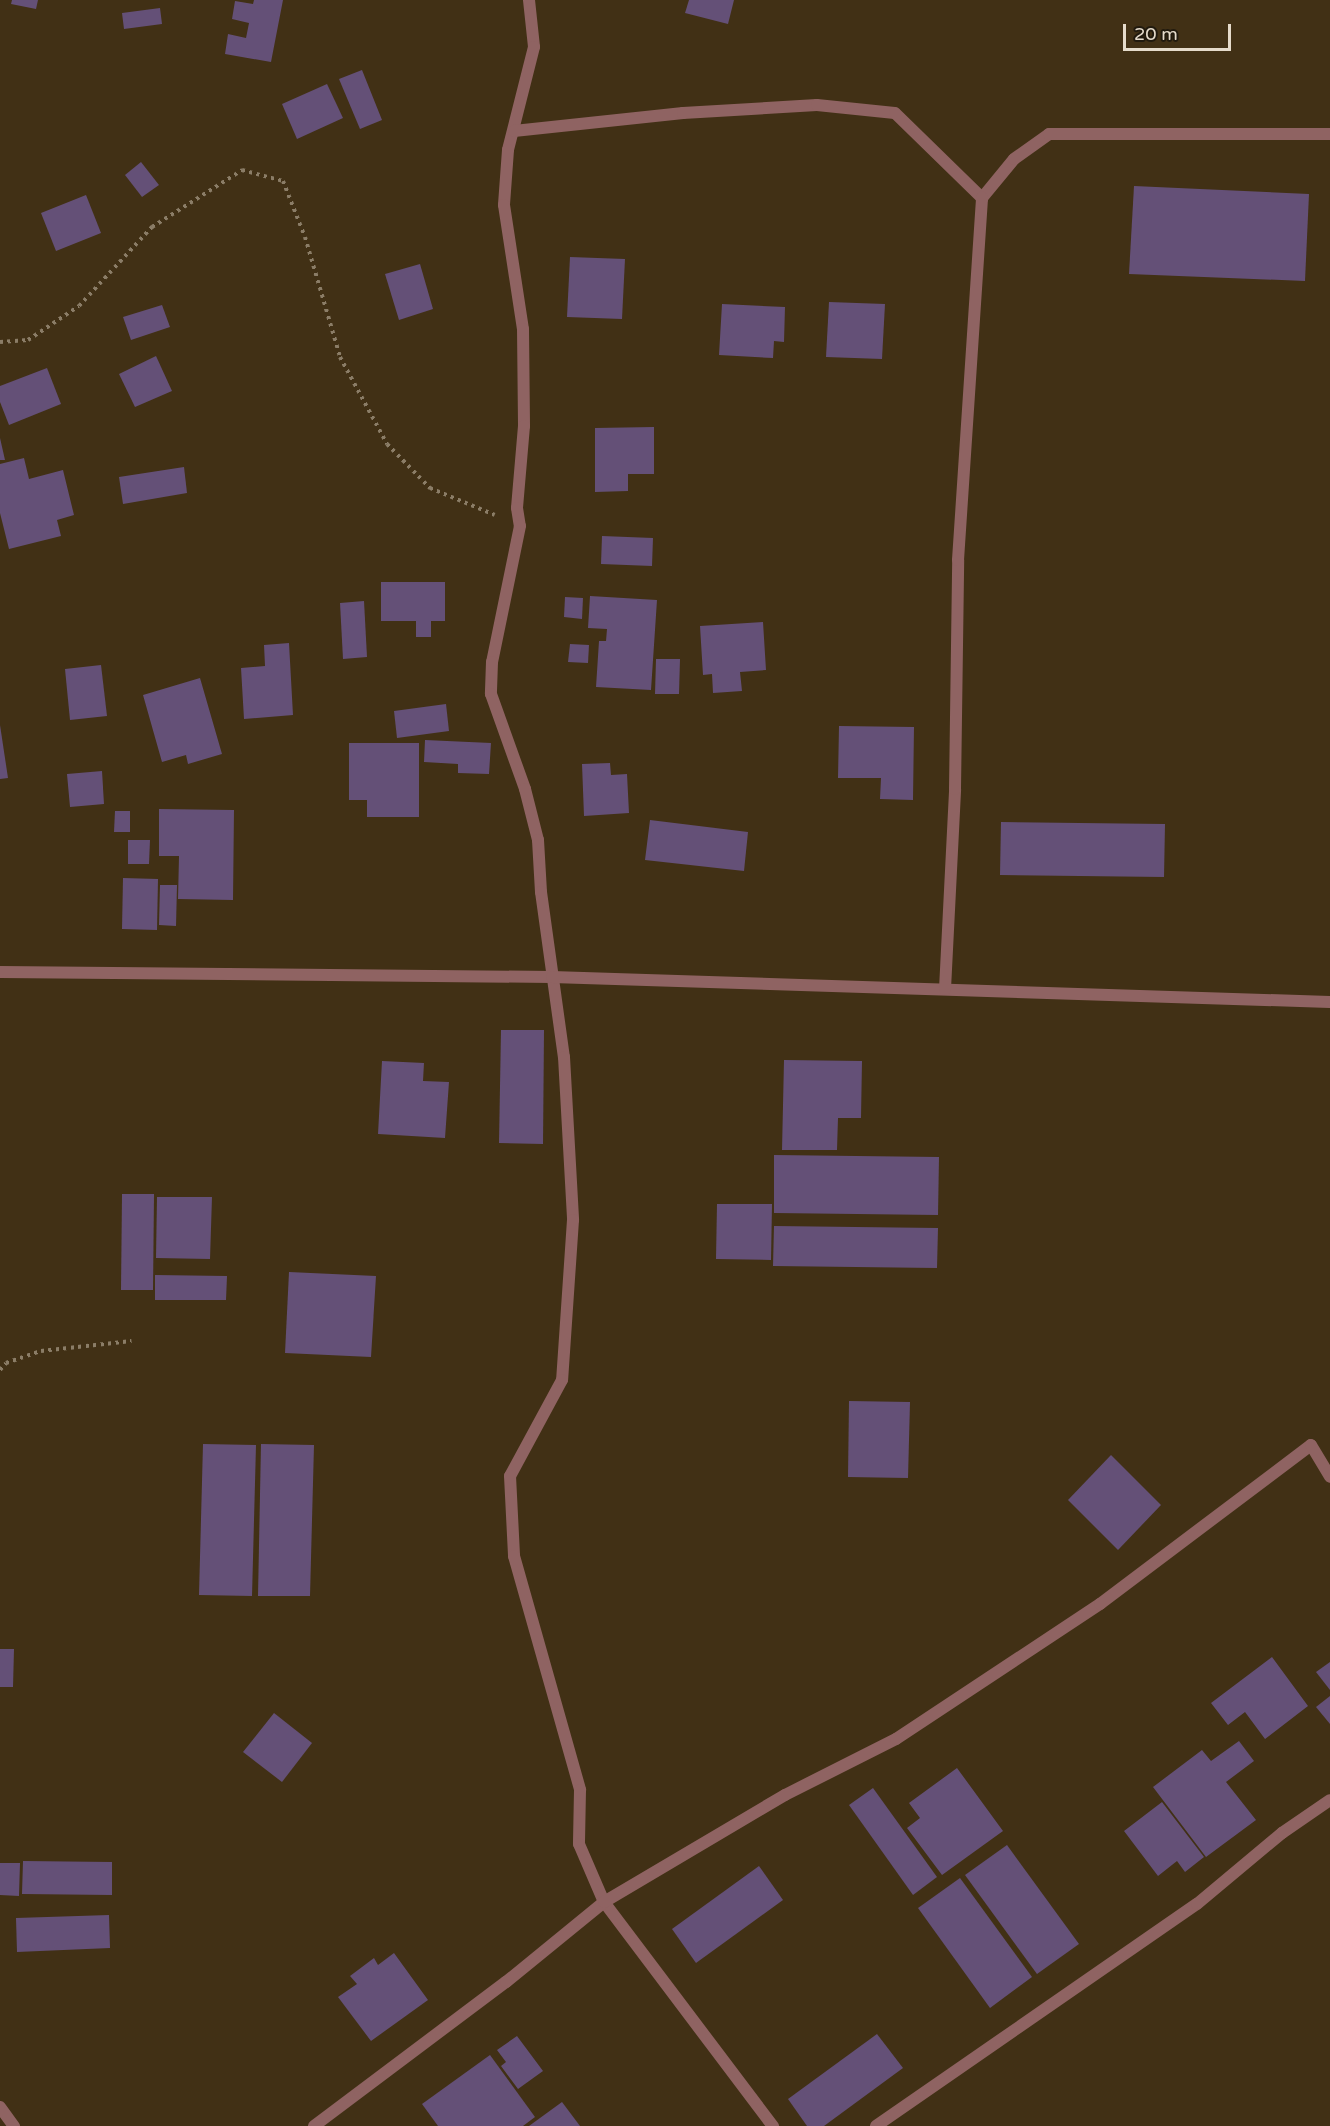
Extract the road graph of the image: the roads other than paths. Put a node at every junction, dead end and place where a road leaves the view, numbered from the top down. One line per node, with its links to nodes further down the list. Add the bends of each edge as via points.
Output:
1 (529, 0): 2 (street, via 534,47)
2 (513, 131): 4 (street, via 683,113 817,105 895,113); 6 (street, via 504,205 523,329 524,426 517,508 520,525 492,662 491,694 525,789 538,840)
3 (1330, 134): 4 (street, via 1049,134 1014,159)
4 (982, 198): 7 (street, via 958,560 955,789)
5 (0, 972): 6 (street)
6 (552, 977): 7 (street); 11 (street, via 564,1057 573,1220 567,1264 568,1326 562,1380 510,1476 514,1556 580,1790 579,1844)
7 (945, 989): 8 (street)
8 (1330, 1002)
9 (1330, 1477): 11 (street, via 1311,1445 1100,1604 896,1739 785,1796)
10 (1330, 1800): 16 (street, via 1282,1833 1197,1904)
11 (604, 1902): 14 (street, via 506,1982); 15 (street)
12 (0, 2107): 13 (street)
13 (14, 2126)
14 (314, 2126)
15 (773, 2126)
16 (876, 2126)

